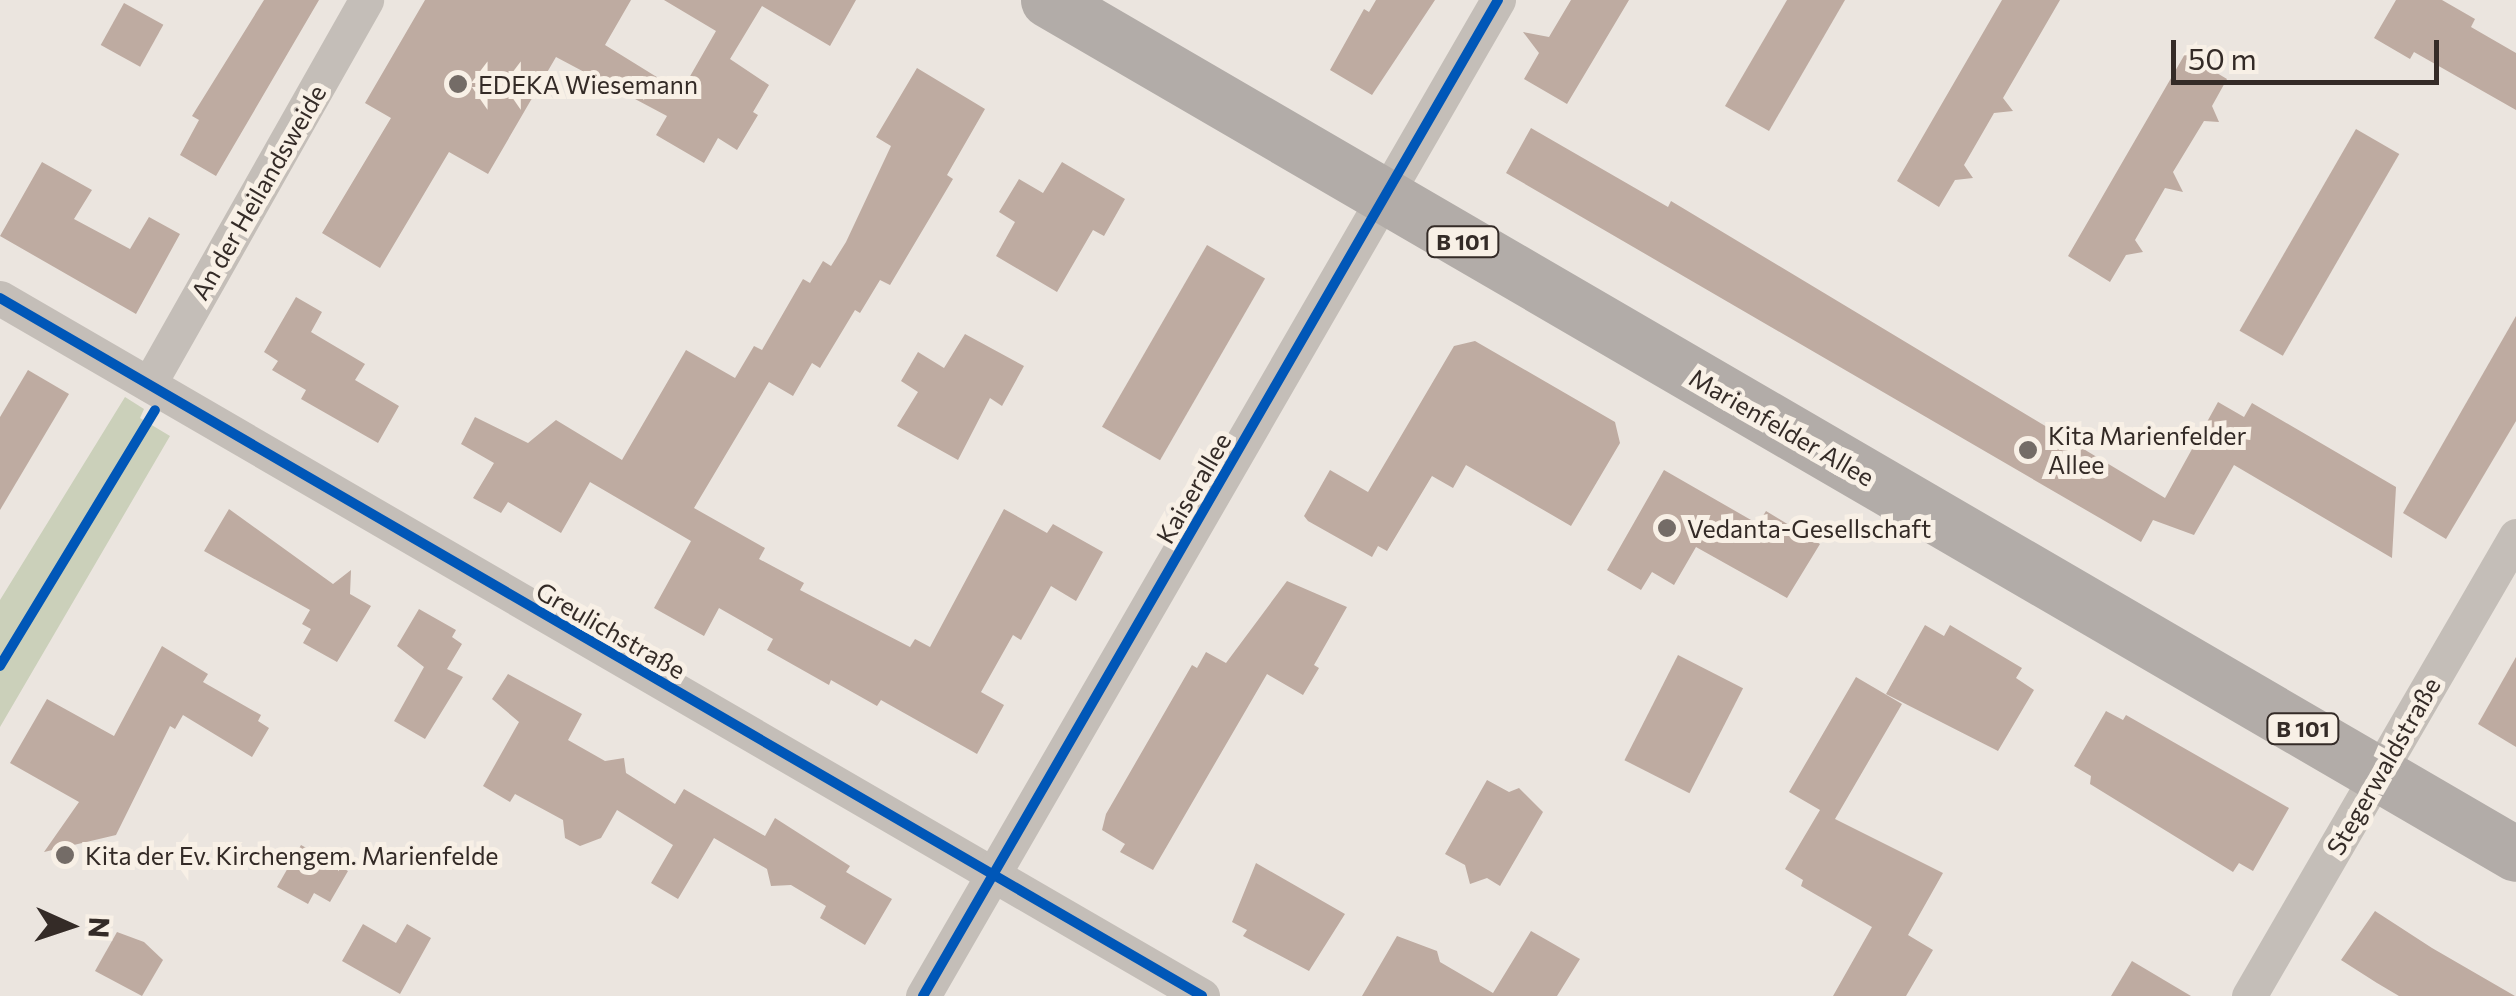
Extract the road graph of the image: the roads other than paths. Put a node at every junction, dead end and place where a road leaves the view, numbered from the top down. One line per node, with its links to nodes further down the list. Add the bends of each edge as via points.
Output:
1 (366, 0): 6 (street, An der Heilandsweide)
2 (1048, 0): 4 (main road, Marienfelder Allee / B 101)
3 (1498, 0): 4 (street, Kaiserallee)
4 (1384, 196): 8 (main road, Marienfelder Allee / B 101); 10 (street, Kaiserallee)
5 (0, 298): 6 (street, Greulichstraße)
6 (148, 384): 10 (street, Greulichstraße)
7 (2516, 536): 8 (street, Stegerwaldstraße)
8 (2378, 774): 9 (main road, Marienfelder Allee / B 101); 13 (street, Stegerwaldstraße)
9 (2516, 854)
10 (992, 876): 11 (street, Kaiserallee); 12 (street, Greulichstraße)
11 (923, 996)
12 (1202, 996)
13 (2249, 996)

